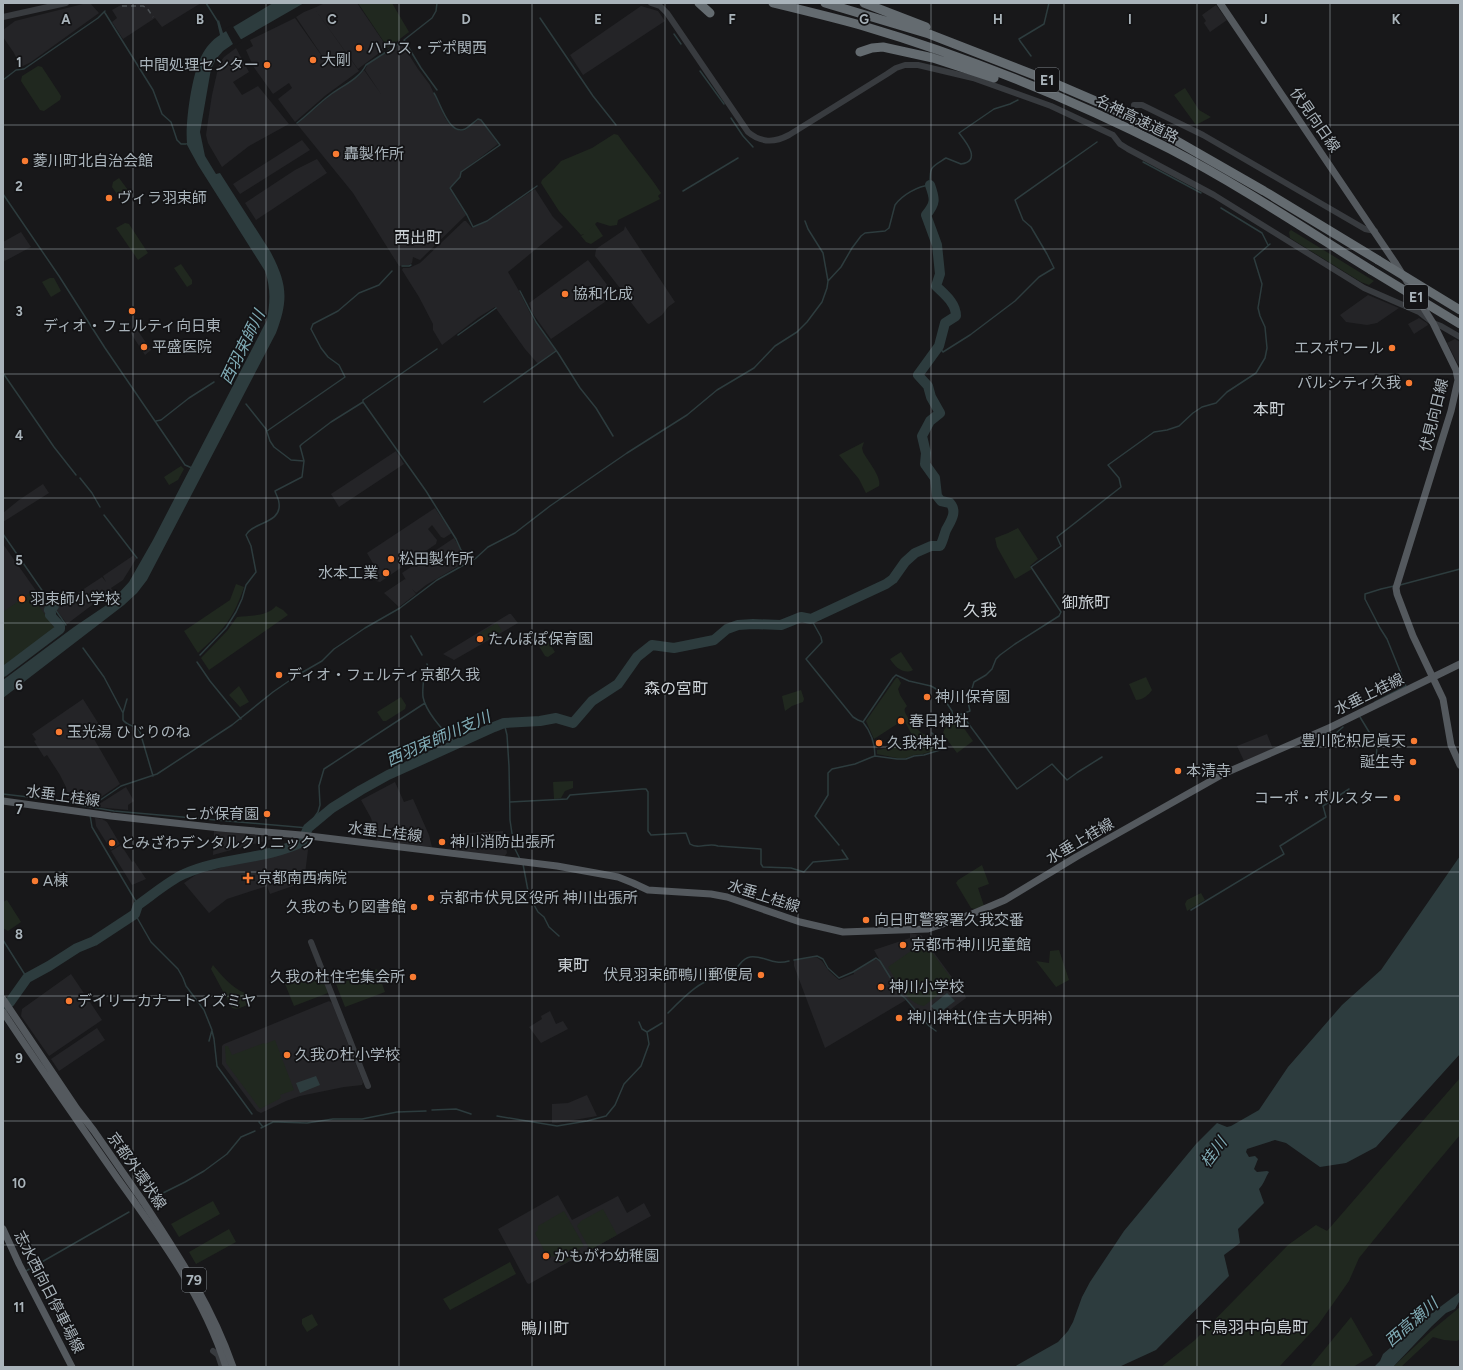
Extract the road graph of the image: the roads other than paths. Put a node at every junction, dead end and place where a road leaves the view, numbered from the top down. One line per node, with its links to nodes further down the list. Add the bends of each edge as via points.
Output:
1 (66, 3): 9 (street)
2 (651, 3): 16 (street, via 660,6 667,13 748,132 762,141 780,140 789,136 896,68 905,65 922,66 973,78 1051,106 1113,136 1128,150 1214,195 1364,288 1419,312)
3 (699, 3): 8 (highway)
4 (773, 3): 12 (highway, 名神高速道路 / E1, via 859,25)
5 (825, 3): 10 (highway, 名神高速道路 / E1)
6 (864, 3): 10 (highway, via 931,29)
7 (1220, 3): 14 (main road, 伏見向日線)
8 (710, 13)
9 (3, 17)
10 (939, 36): 15 (highway, 名神高速道路 / E1, bridge, via 1136,120 1229,170)
11 (860, 52): 12 (highway, via 883,48)
12 (934, 54): 17 (highway, 名神高速道路 / E1, bridge, via 1039,90 1097,114 1171,150)
13 (1134, 105): 14 (street, via 1142,105 1204,135 1365,230)
14 (1375, 231): 16 (main road, 伏見向日線)
15 (1460, 310)
16 (1433, 323): 18 (street); 20 (main road, 伏見向日線, via 1455,368 1458,380 1451,411 1397,585 1397,594 1413,636)
17 (1460, 324)
18 (1460, 337)
19 (1460, 664): 20 (main road, 水垂上桂線)
20 (1433, 677): 21 (main road, 伏見向日線, via 1443,699 1451,744); 22 (main road, 水垂上桂線, via 1331,727 1223,774 1005,900 928,929 835,931 800,922 727,896 648,890 633,882 600,873 305,835 220,828)
21 (1460, 765)
22 (3, 801)
23 (311, 942): 26 (street)
24 (4, 1000): 25 (main road, 京都外環状線 / 79)
25 (5, 1011): 27 (main road, 京都外環状線 / 79, via 77,1109)
26 (368, 1086)
27 (139, 1202): 33 (main road, 京都外環状線 / 79, via 195,1296); 35 (main road, 京都外環状線 / 79, bridge, via 195,1282)
28 (3, 1230): 31 (main road, 志水西向日停車場線)
29 (227, 1344): 34 (street)
30 (213, 1351): 32 (street, via 218,1355)
31 (72, 1367)
32 (222, 1367)
33 (226, 1367)
34 (230, 1367)
35 (233, 1367)

